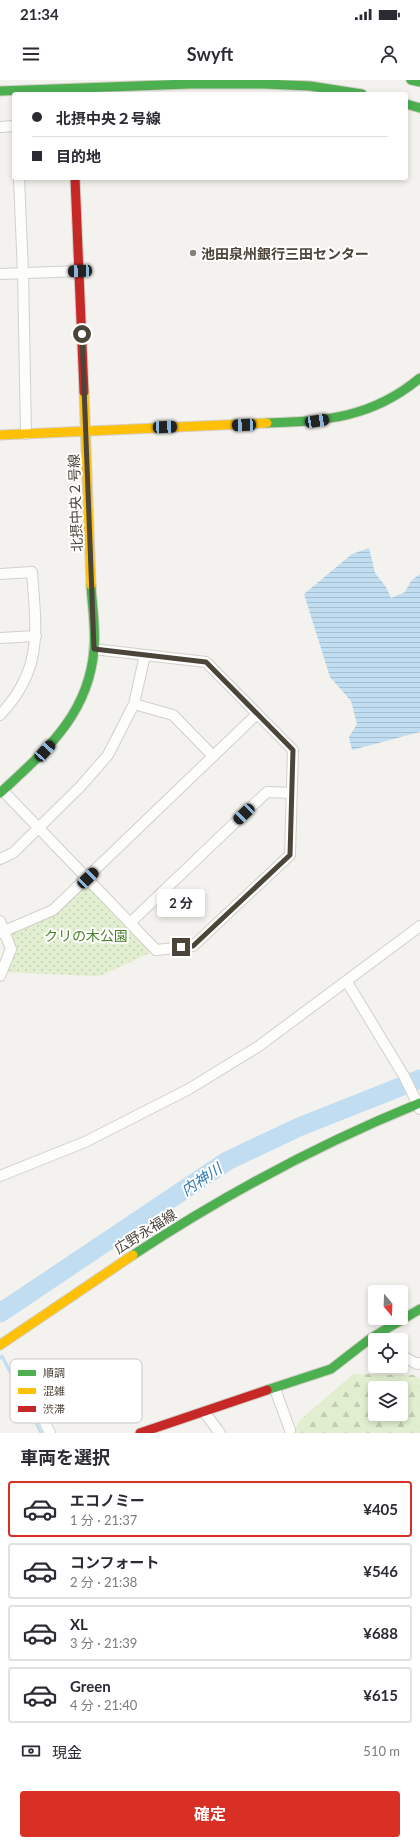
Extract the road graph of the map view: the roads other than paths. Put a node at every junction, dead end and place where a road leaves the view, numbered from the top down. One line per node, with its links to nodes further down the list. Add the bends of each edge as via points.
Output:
1 (411, 80): 2 (street)
2 (420, 82)
3 (70, 88): 4 (street); 5 (street, via 256,82 304,85)
4 (0, 91)
5 (349, 92)
6 (408, 105): 7 (street)
7 (420, 108)
8 (12, 126): 9 (street)
9 (0, 127)
10 (19, 180): 13 (street)
11 (75, 180): 12 (street, 北摂中央２号線)
12 (80, 271): 13 (street); 16 (street, 北摂中央２号線)
13 (23, 273): 14 (street); 17 (street)
14 (0, 274)
15 (420, 378): 16 (street, via 377,406 347,417 291,423)
16 (86, 430): 17 (street); 22 (street, 北摂中央２号線)
17 (26, 434): 18 (street)
18 (0, 436)
19 (0, 574): 20 (street, via 32,572)
20 (36, 636): 21 (street); 26 (street, via 33,661 22,687)
21 (0, 638)
22 (94, 649): 23 (street); 28 (street, 北摂中央２号線, via 86,688 77,709 62,732)
23 (145, 655): 24 (street); 25 (street, via 206,662)
24 (134, 704): 27 (street, via 173,714); 30 (street, via 108,755)
25 (257, 714): 27 (street); 29 (street, via 293,750)
26 (0, 715)
27 (213, 756): 32 (street)
28 (2, 792): 30 (street)
29 (292, 793): 34 (street, via 267,792); 34 (street, via 290,855 193,946 156,950)
30 (39, 827): 31 (street, via 13,853); 32 (street)
31 (0, 859)
32 (88, 878): 34 (street); 36 (street, via 53,910)
33 (0, 921): 36 (street)
34 (130, 923)
35 (420, 926): 38 (street)
36 (2, 932): 37 (street, via 12,949)
37 (0, 976)
38 (347, 982): 39 (street); 40 (street, via 259,1046 189,1089 85,1142)
39 (419, 1105): 44 (street, 広野永福線, via 348,1133 278,1168 136,1252)
40 (0, 1176)
41 (420, 1309): 42 (street)
42 (382, 1333)
43 (368, 1343): 47 (street, via 331,1369)
44 (0, 1344)
45 (408, 1359): 46 (street)
46 (420, 1363)
47 (275, 1389): 48 (street); 51 (street)
48 (204, 1412): 50 (street); 54 (street)
49 (45, 1423): 52 (street)
50 (164, 1429): 53 (street)
51 (290, 1430)
52 (50, 1433)
53 (140, 1433)
54 (220, 1433)

